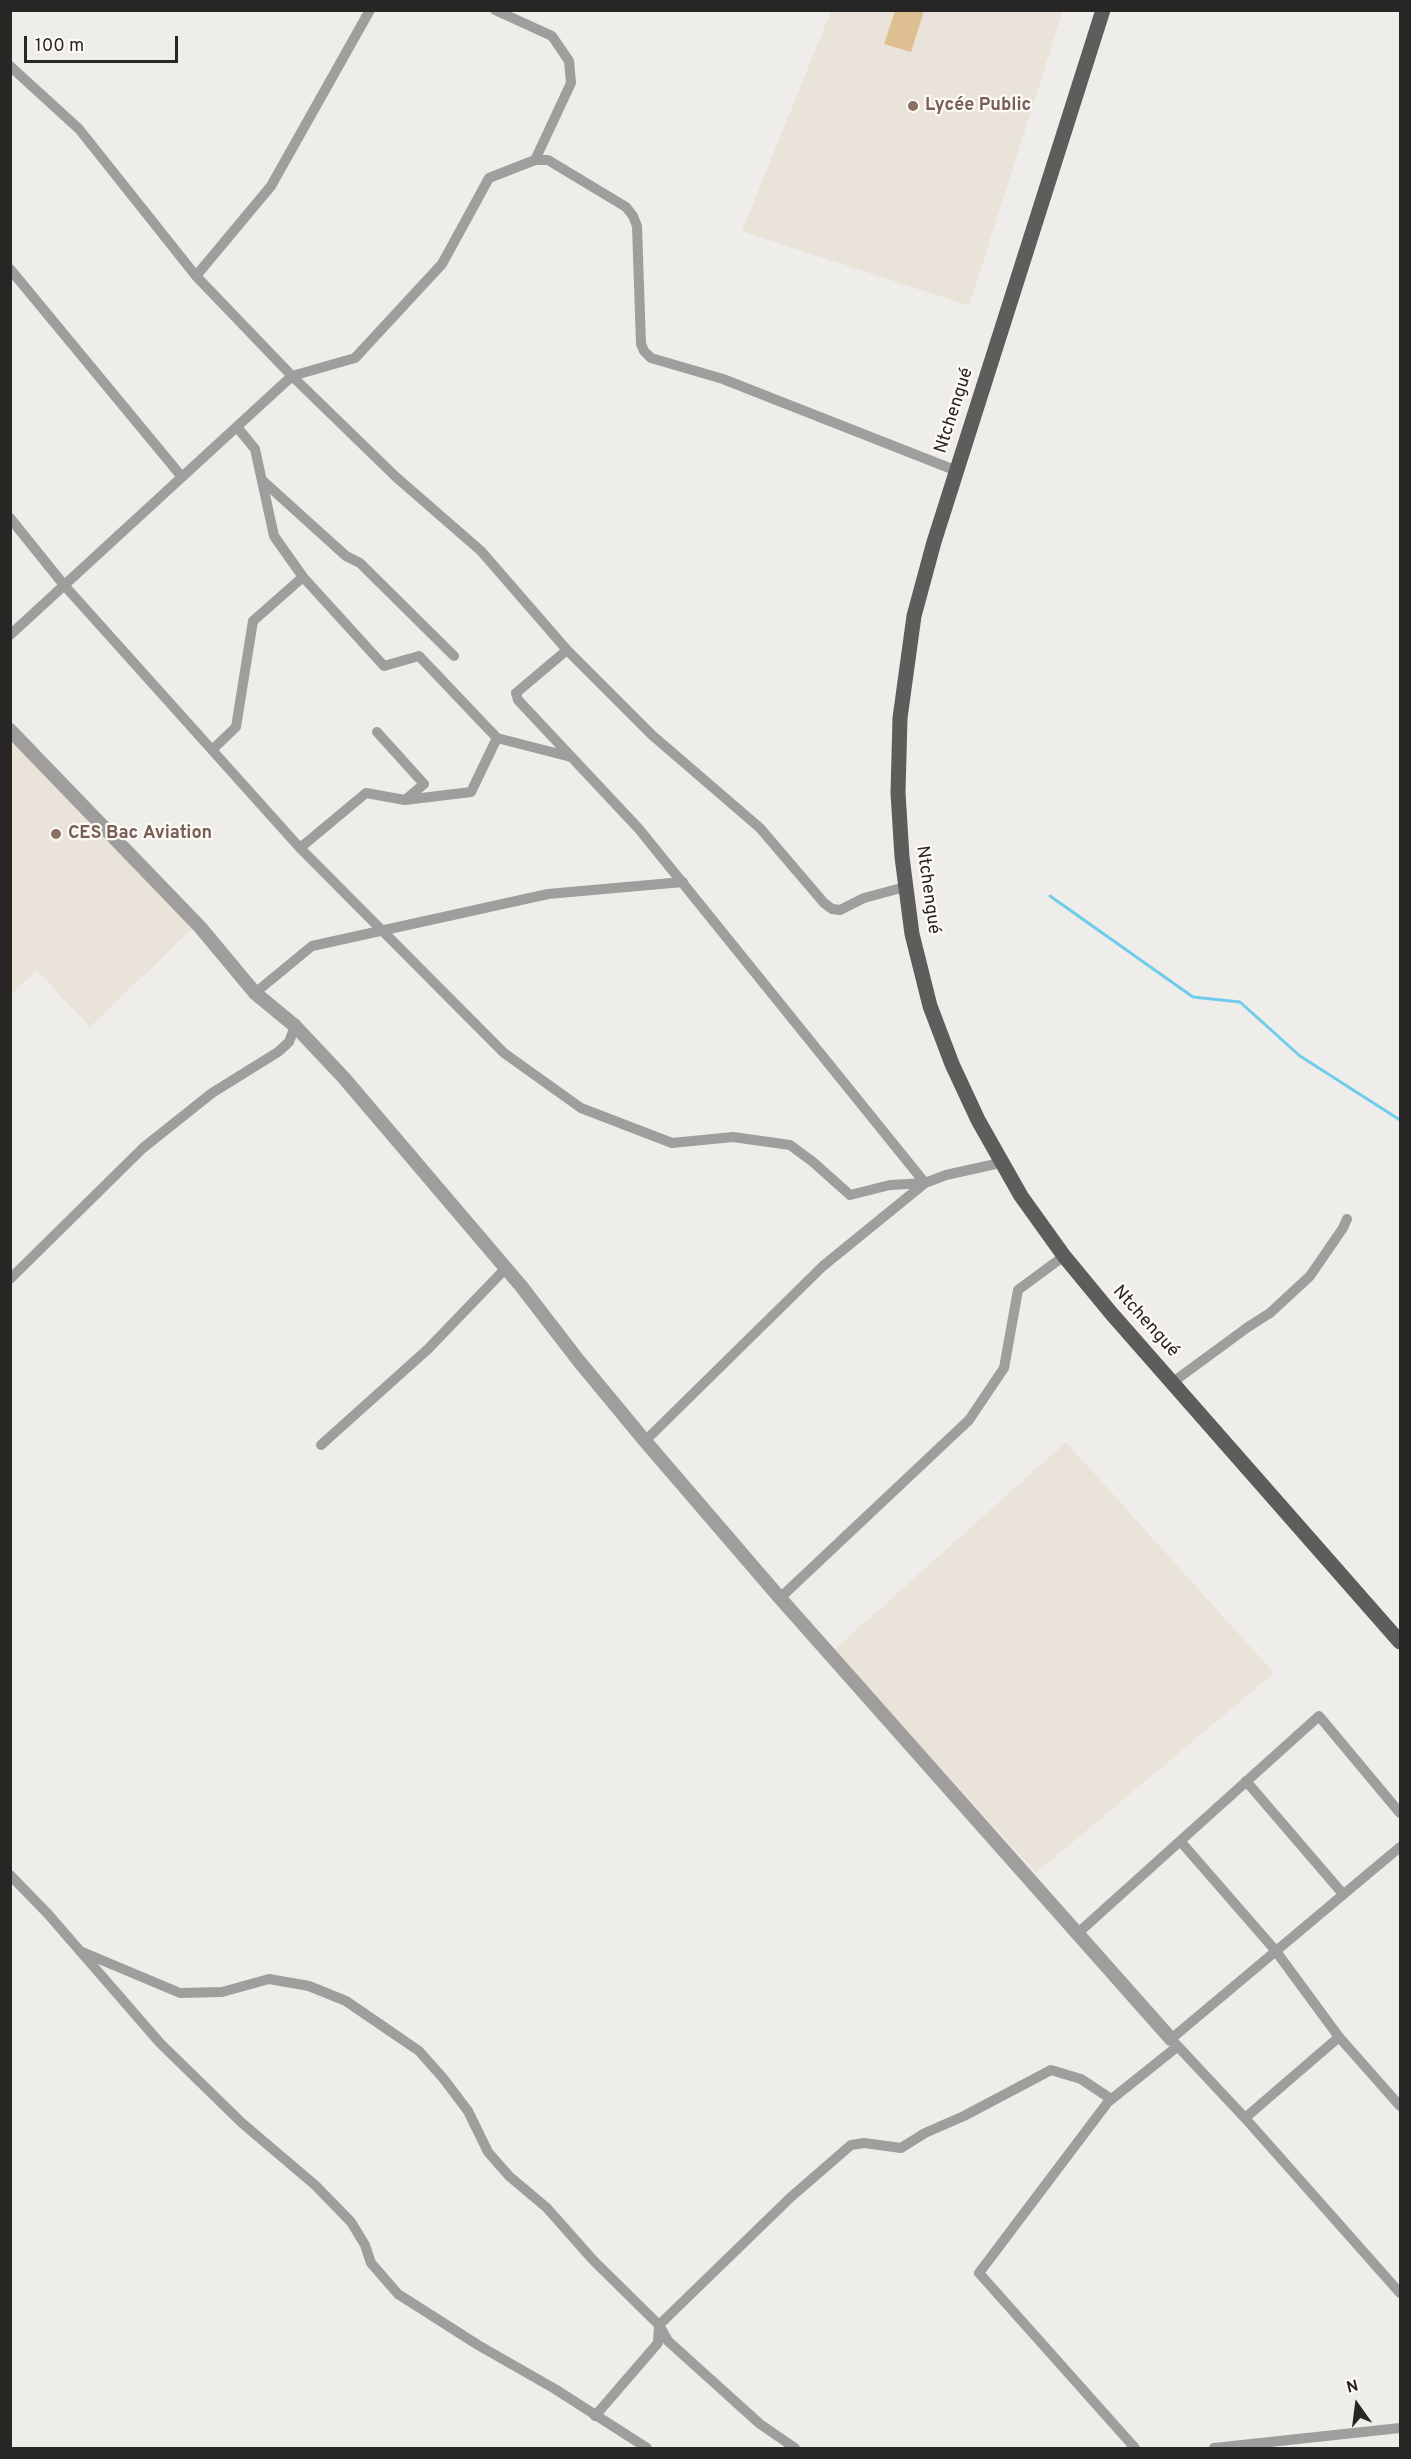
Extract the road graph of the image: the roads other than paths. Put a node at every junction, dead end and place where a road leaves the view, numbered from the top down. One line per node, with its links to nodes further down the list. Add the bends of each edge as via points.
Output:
1 (370, 10): 7 (street, via 271,186)
2 (495, 10): 5 (street, via 552,36 569,61 571,83)
3 (1103, 10): 10 (main road, Ntchengué)
4 (10, 66): 7 (street, via 79,129)
5 (535, 160): 8 (street, via 489,178 442,264 355,358); 10 (street, via 548,160 626,207 633,216 637,226 641,344 651,358 723,379)
6 (10, 269): 11 (street)
7 (196, 276): 8 (street)
8 (292, 376): 9 (street); 17 (street, via 396,477 481,550)
9 (237, 427): 11 (street); 12 (street, via 255,449)
10 (957, 471): 27 (main road, Ntchengué, via 919,597 905,670 898,793)
11 (182, 477): 15 (street)
12 (263, 480): 14 (street, via 274,536); 18 (street, via 346,556 360,562)
13 (10, 518): 15 (street)
14 (303, 578): 21 (street, via 384,666 418,656); 22 (street, via 253,621 236,727)
15 (64, 585): 16 (street); 22 (street)
16 (10, 635)
17 (567, 650): 23 (street, via 516,693); 27 (street, via 652,735 760,828 832,909 840,910 864,898)
18 (454, 656)
19 (10, 730): 29 (street, via 200,927)
20 (377, 732): 24 (street, via 424,784)
21 (497, 738): 23 (street); 24 (street, via 471,792)
22 (212, 750): 25 (street)
23 (571, 758): 26 (street)
24 (405, 800): 25 (street, via 366,793)
25 (300, 848): 28 (street)
26 (683, 882): 28 (street, via 548,894); 32 (street)
27 (905, 887): 31 (main road, Ntchengué, via 912,934 934,1016)
28 (384, 930): 29 (street, via 312,946); 32 (street, via 504,1053 581,1108 672,1143 733,1137 790,1145 849,1195 890,1185)
29 (255, 993): 30 (street)
30 (295, 1026): 35 (street); 36 (street, via 289,1042 278,1052 212,1093 143,1148)
31 (1000, 1163): 32 (street); 34 (main road, Ntchengué)
32 (925, 1183): 38 (street, via 823,1266)
33 (1347, 1219): 37 (street, via 1310,1276 1270,1313)
34 (1064, 1256): 37 (main road, Ntchengué); 40 (street, via 1018,1290 1004,1368 969,1420)
35 (506, 1268): 38 (street); 39 (street, via 429,1349)
36 (10, 1279)
37 (1173, 1382): 41 (main road, Ntchengué)
38 (645, 1441): 40 (street)
39 (321, 1445)
40 (780, 1598): 48 (street)
41 (1398, 1635)
42 (1246, 1781): 43 (street, via 1319,1716); 44 (street); 47 (street)
43 (1401, 1813)
44 (1181, 1842): 48 (street); 49 (street)
45 (1401, 1847): 47 (street)
46 (10, 1875): 50 (street)
47 (1343, 1894): 49 (street)
48 (1078, 1933): 52 (street)
49 (1275, 1950): 51 (street); 52 (street)
50 (80, 1951): 57 (street, via 180,1993 222,1992 269,1979 309,1986 346,2001 419,2051 468,2111 488,2152 509,2176 548,2208 593,2260); 58 (street, via 160,2043 351,2222 371,2263 398,2294)
51 (1339, 2037): 54 (street); 55 (street)
52 (1175, 2042): 53 (street); 55 (street)
53 (1111, 2099): 57 (street, via 1081,2079 1051,2070 901,2148 851,2145 791,2197); 62 (street, via 979,2273)
54 (1401, 2106)
55 (1245, 2118): 56 (street)
56 (1401, 2293)
57 (659, 2325): 58 (street, via 658,2343); 61 (street, via 668,2341 692,2365 760,2424)
58 (595, 2416): 60 (street)
59 (1401, 2428): 63 (street)
60 (646, 2448)
61 (795, 2448)
62 (1134, 2448)
63 (1214, 2448)

